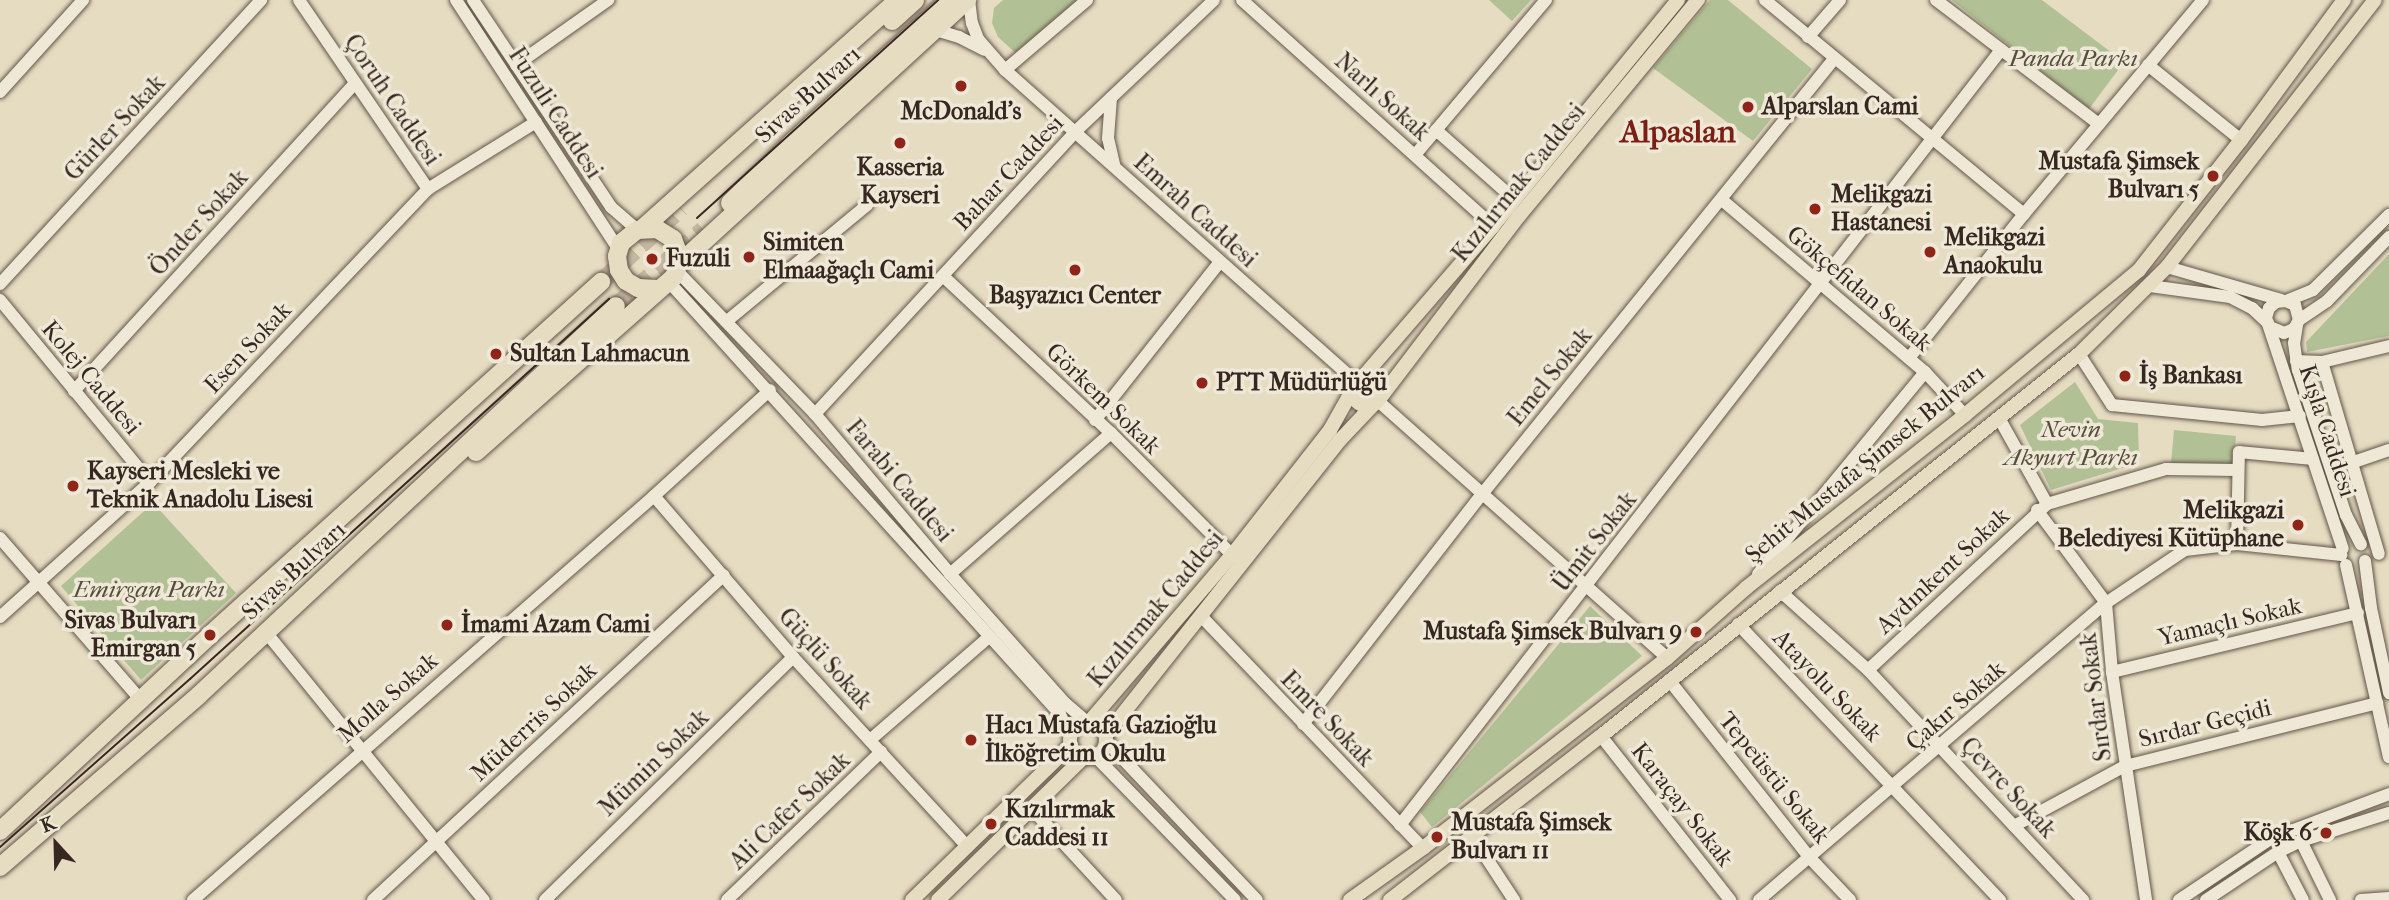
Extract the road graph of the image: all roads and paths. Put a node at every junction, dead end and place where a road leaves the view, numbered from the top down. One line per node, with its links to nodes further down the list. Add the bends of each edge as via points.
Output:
1 (83, 0): 32 (street)
2 (261, 0): 59 (street, Gürler Sokak)
3 (299, 0): 31 (street, Çoruh Caddesi)
4 (456, 0): 34 (street, Fuzuli Caddesi)
5 (473, 0): 28 (street, Fuzuli Caddesi)
6 (608, 0): 28 (street)
7 (898, 0): 50 (highway)
8 (915, 0): 46 (highway, Sivas Bulvarı)
9 (950, 0): 51 (highway, Sivas Bulvarı, via 789,145)
10 (968, 0): 23 (highway); 26 (street, via 975,31)
11 (1087, 0): 30 (street)
12 (1214, 0): 33 (street, Bahar Caddesi)
13 (1242, 0): 40 (street, Narlı Sokak)
14 (1546, 0): 36 (street)
15 (1678, 0): 43 (main road, Kızılırmak Caddesi)
16 (1698, 0): 77 (main road, Kızılırmak Caddesi, via 1519,216)
17 (1765, 0): 24 (street)
18 (1840, 0): 24 (street)
19 (1936, 0): 25 (street)
20 (2203, 0): 29 (street)
21 (2344, 0): 39 (main road, Şehit Mustafa Şimsek Bulvarı)
22 (2375, 0): 55 (main road, Şehit Mustafa Şimsek Bulvarı)
23 (936, 30): 26 (street); 57 (highway)
24 (1808, 37): 27 (street)
25 (2001, 50): 35 (street); 38 (street, Ümit Sokak)
26 (988, 53): 30 (street, Emrah Caddesi)
27 (1834, 59): 38 (street); 44 (street, Emel Sokak)
28 (516, 65): 50 (street, Fuzuli Caddesi, via 611,207)
29 (2148, 65): 35 (street); 39 (street)
30 (1006, 70): 37 (street, Emrah Caddesi)
31 (355, 83): 42 (street, Çoruh Caddesi); 76 (street, Önder Sokak)
32 (0, 92)
33 (1111, 98): 37 (street, Bahar Caddesi); 41 (street, via 1108,138)
34 (536, 122): 42 (street, Esen Sokak); 53 (street, Fuzuli Caddesi)
35 (2099, 124): 47 (street)
36 (1436, 130): 40 (street); 43 (street)
37 (1076, 131): 41 (street, Emrah Caddesi); 56 (street, Bahar Caddesi)
38 (1933, 139): 47 (street); 60 (street, Ümit Sokak)
39 (2241, 140): 79 (main road, Şehit Mustafa Şimsek Bulvarı, via 2139,270)
40 (1415, 155): 49 (street, Narlı Sokak)
41 (1114, 166): 54 (street, Emrah Caddesi)
42 (428, 189): 88 (street, Esen Sokak)
43 (1514, 199): 49 (main road, Kızılırmak Caddesi)
44 (1722, 200): 60 (street, Gökçefidan Sokak); 89 (street, Emel Sokak)
45 (867, 205): 65 (street)
46 (681, 208)
47 (2024, 214): 70 (street)
48 (2389, 215): 63 (street, via 2313,290)
49 (1493, 226): 74 (main road, Kızılırmak Caddesi)
50 (640, 229): 53 (highway, via 625,238); 57 (highway, via 657,229 673,239 679,251)
51 (703, 230)
52 (2389, 237): 66 (street, via 2327,300)
53 (618, 253): 57 (highway, via 622,276 632,285 644,290); 97 (highway, via 360,486)
54 (1220, 262): 74 (street, Emrah Caddesi); 82 (street)
55 (2166, 267): 61 (main road, Şehit Mustafa Şimsek Bulvarı); 63 (street)
56 (943, 275): 78 (street, Bahar Caddesi); 82 (street, Görkem Sokak)
57 (671, 276): 65 (street, Farabi Caddesi); 75 (street, Farabi Caddesi); 109 (highway, via 354,561)
58 (601, 282): 97 (highway, Sivas Bulvarı)
59 (0, 284)
60 (1821, 285): 70 (street, Gökçefidan Sokak); 101 (street, Ümit Sokak)
61 (2150, 286): 67 (street, via 2230,298 2252,308); 69 (main road, Şehit Mustafa Şimsek Bulvarı)
62 (0, 300): 76 (street, Kolej Caddesi)
63 (2284, 300): 66 (street, via 2295,305); 67 (street, via 2269,308)
64 (616, 306): 109 (highway, Sivas Bulvarı)
65 (727, 321): 78 (street, Farabi Caddesi)
66 (2298, 322): 67 (street, via 2284,333); 71 (street, Kışla Caddesi)
67 (2269, 325): 80 (street, Kışla Caddesi)
68 (2389, 346): 72 (street)
69 (2079, 354): 80 (street, via 2112,405 2262,420); 81 (main road, Şehit Mustafa Şimsek Bulvarı)
70 (1909, 358): 73 (street, Gökçefidan Sokak)
71 (2296, 361): 72 (street); 94 (street, Kışla Caddesi, via 2346,515)
72 (2322, 362): 86 (street)
73 (1925, 372): 79 (street, Gökçefidan Sokak); 102 (street)
74 (1357, 383): 77 (main road, via 1359,403); 77 (main road, via 1372,378 1380,384); 95 (main road, Kızılırmak Caddesi, via 1330,430)
75 (770, 390): 90 (street, Molla Sokak); 110 (street, Farabi Caddesi)
76 (74, 391): 88 (street, Kolej Caddesi)
77 (1378, 401): 89 (street); 107 (main road, Kızılırmak Caddesi, via 1340,440)
78 (815, 414): 98 (street, Farabi Caddesi)
79 (1965, 415): 102 (main road, Şehit Mustafa Şimsek Bulvarı)
80 (2300, 416): 85 (street, Kışla Caddesi)
81 (1999, 418): 91 (street, Sırdar Sokak); 103 (main road, Şehit Mustafa Şimsek Bulvarı)
82 (1095, 420): 83 (street, Görkem Sokak)
83 (1111, 433): 95 (street, Görkem Sokak); 98 (street)
84 (2389, 450): 86 (street)
85 (2314, 459): 87 (street, via 2239,452); 96 (street, Kışla Caddesi)
86 (2351, 463): 94 (street)
87 (2237, 470): 91 (street, via 2166,468); 93 (street)
88 (150, 482): 100 (street, Esen Sokak)
89 (1482, 493): 101 (street); 120 (street, Emel Sokak)
90 (654, 496): 99 (street, Güçlü Sokak); 126 (street, Molla Sokak)
91 (2042, 507): 104 (street, Sırdar Sokak); 113 (street, Aydınkent Sokak)
92 (0, 538): 100 (street)
93 (2237, 544): 96 (street); 104 (street, Çakır Sokak, via 2185,550)
94 (2372, 553): 96 (street, via 2352,542); 96 (street, via 2356,568); 116 (street, Kışla Caddesi, via 2371,608)
95 (1232, 555): 119 (main road, Kızılırmak Caddesi)
96 (2343, 556): 105 (street, Kışla Caddesi)
97 (282, 572): 117 (highway, Sivas Bulvarı)
98 (950, 574): 119 (street, Farabi Caddesi, via 1065,703)
99 (724, 575): 111 (street, Güçlü Sokak); 142 (street, Müderris Sokak)
100 (38, 583): 106 (street, Esen Sokak); 117 (street)
101 (1585, 589): 112 (street); 138 (street, Ümit Sokak)
102 (1746, 589): 112 (main road, Şehit Mustafa Şimsek Bulvarı)
103 (1780, 591): 108 (main road, Şehit Mustafa Şimsek Bulvarı); 113 (street, Çevre Sokak)
104 (2106, 603): 114 (street, Sırdar Sokak); 125 (street, Çakır Sokak)
105 (2358, 613): 114 (street, Yamaçlı Sokak); 118 (street, Kışla Caddesi)
106 (0, 617)
107 (1202, 617): 120 (street, Emre Sokak); 122 (main road, Kızılırmak Caddesi)
108 (1738, 624): 115 (main road, Şehit Mustafa Şimsek Bulvarı); 132 (street, Atayolu Sokak)
109 (265, 631): 126 (street); 133 (highway, Sivas Bulvarı)
110 (989, 637): 123 (street); 124 (street, Farabi Caddesi, via 1060,714)
111 (793, 657): 123 (street, Güçlü Sokak); 155 (street, Mümin Sokak)
112 (1667, 658): 145 (main road, Şehit Mustafa Şimsek Bulvarı)
113 (1868, 670): 125 (street, Çevre Sokak)
114 (2112, 671): 131 (street, Sırdar Sokak)
115 (1669, 680): 121 (main road, Şehit Mustafa Şimsek Bulvarı); 147 (street, Tepeüstü Sokak)
116 (2389, 693)
117 (141, 701): 130 (highway, Sivas Bulvarı)
118 (2377, 703): 129 (street, Kışla Caddesi); 131 (street, Sırdar Geçidi)
119 (1088, 721): 122 (main road, via 1100,726); 124 (main road, via 1075,726)
120 (1303, 724): 138 (street, Emre Sokak)
121 (1601, 736): 141 (main road, Şehit Mustafa Şimsek Bulvarı); 164 (street, Karaçay Sokak)
122 (1106, 738): 128 (main road); 161 (street)
123 (870, 740): 127 (street, Güçlü Sokak)
124 (1070, 741): 128 (main road); 144 (main road)
125 (1941, 747): 132 (street, Çakır Sokak); 139 (street, Çevre Sokak)
126 (362, 748): 142 (street); 152 (street, Molla Sokak)
127 (881, 752): 144 (street, Güçlü Sokak); 156 (street, Ali Cafer Sokak)
128 (1089, 757): 135 (main road); 160 (street)
129 (2389, 757)
130 (71, 765): 137 (highway); 140 (highway, Sivas Bulvarı)
131 (2125, 766): 139 (street, Sırdar Geçidi); 169 (street, Sırdar Sokak)
132 (1893, 786): 147 (street, Çakır Sokak); 167 (street, Atayolu Sokak)
133 (90, 789): 148 (highway, Sivas Bulvarı); 149 (highway)
134 (2389, 794): 170 (street, via 2272,838)
135 (1031, 808): 158 (main road); 159 (street)
136 (2389, 813): 143 (street)
137 (0, 821)
138 (1400, 825): 145 (street, Emre Sokak)
139 (2014, 825): 168 (street, Çevre Sokak)
140 (0, 831)
141 (1472, 836): 151 (main road, Şehit Mustafa Şimsek Bulvarı); 163 (street)
142 (436, 841): 153 (street, Müderris Sokak); 154 (street)
143 (2301, 841): 146 (street); 173 (street)
144 (968, 847): 157 (main road)
145 (1423, 848): 162 (main road, Şehit Mustafa Şimsek Bulvarı)
146 (2277, 852): 171 (street); 172 (street)
147 (1810, 858): 165 (street, Çakır Sokak); 166 (street, Tepeüstü Sokak)
148 (0, 867)
149 (0, 880)
150 (2389, 898): 174 (street)
151 (1394, 899)
152 (193, 900)
153 (373, 900)
154 (484, 900)
155 (545, 900)
156 (727, 900)
157 (912, 900)
158 (937, 900)
159 (1116, 900)
160 (1235, 900)
161 (1257, 900)
162 (1350, 900)
163 (1514, 900)
164 (1730, 900)
165 (1759, 900)
166 (1850, 900)
167 (2000, 900)
168 (2083, 900)
169 (2146, 900)
170 (2179, 900)
171 (2206, 900)
172 (2304, 900)
173 (2330, 900)
174 (2361, 900)

